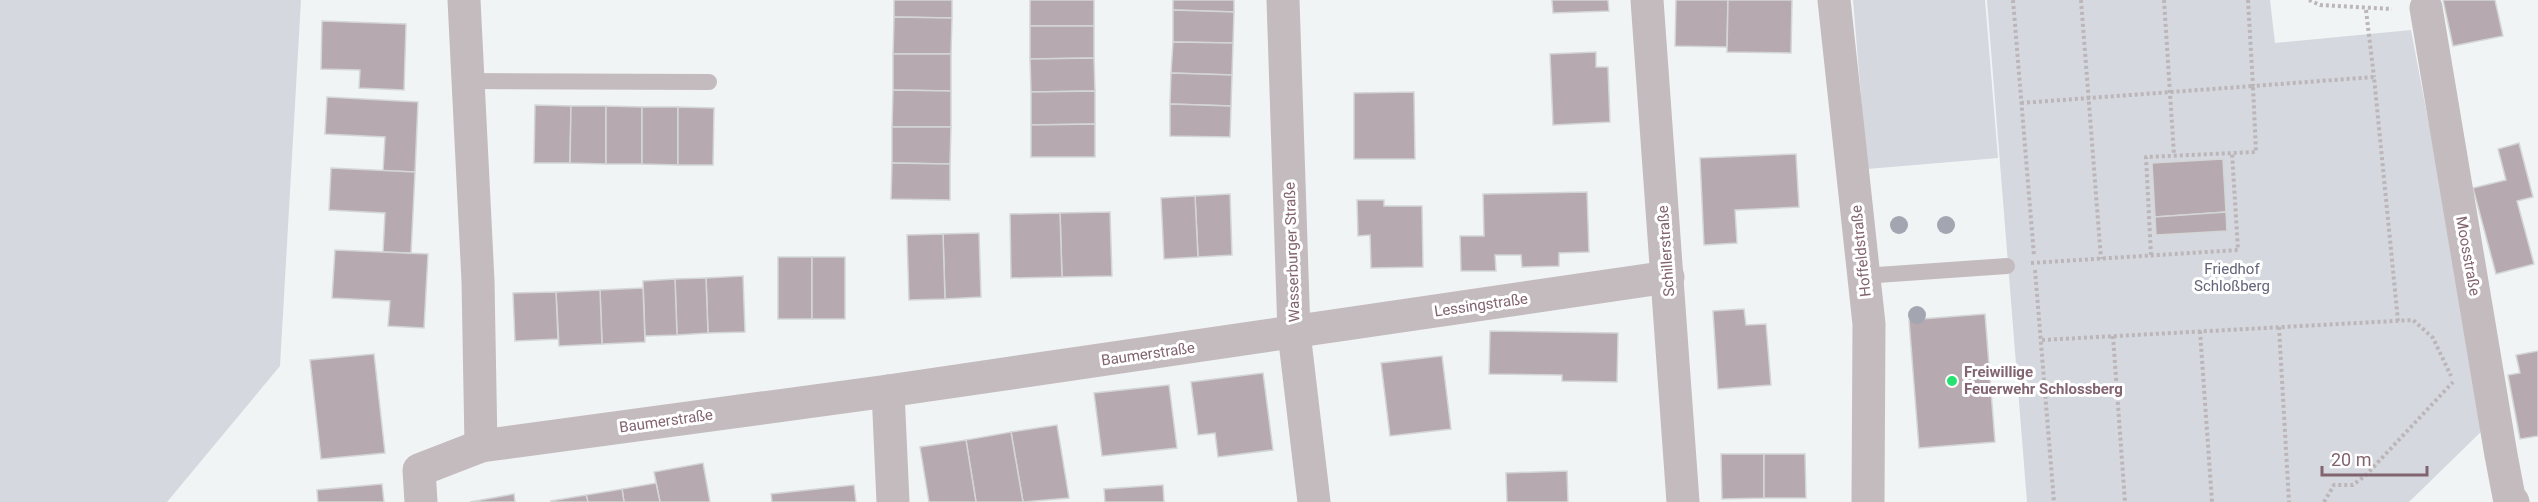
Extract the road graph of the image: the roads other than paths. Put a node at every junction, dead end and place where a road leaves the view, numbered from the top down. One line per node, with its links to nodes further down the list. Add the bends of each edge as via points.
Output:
1 (464, 0): 6 (street)
2 (1283, 0): 11 (street, Wasserburger Straße)
3 (1647, 0): 10 (street, Schillerstraße)
4 (1834, 0): 9 (street, Hoffeldstraße)
5 (2426, 8): 19 (street, Moosstraße, via 2501,455)
6 (468, 81): 7 (lane); 13 (street)
7 (709, 82)
8 (2007, 266): 9 (lane)
9 (1863, 276): 18 (street, Hoffeldstraße, via 1869,324)
10 (1668, 278): 11 (street, Lessingstraße); 17 (street, Schillerstraße)
11 (1294, 333): 12 (street, Baumerstraße); 16 (street, Wasserburger Straße)
12 (888, 391): 13 (street, Baumerstraße); 15 (street)
13 (481, 446): 14 (street, Baumerstraße, via 419,470)
14 (421, 502)
15 (893, 502)
16 (1314, 502)
17 (1683, 502)
18 (1868, 502)
19 (2513, 502)

